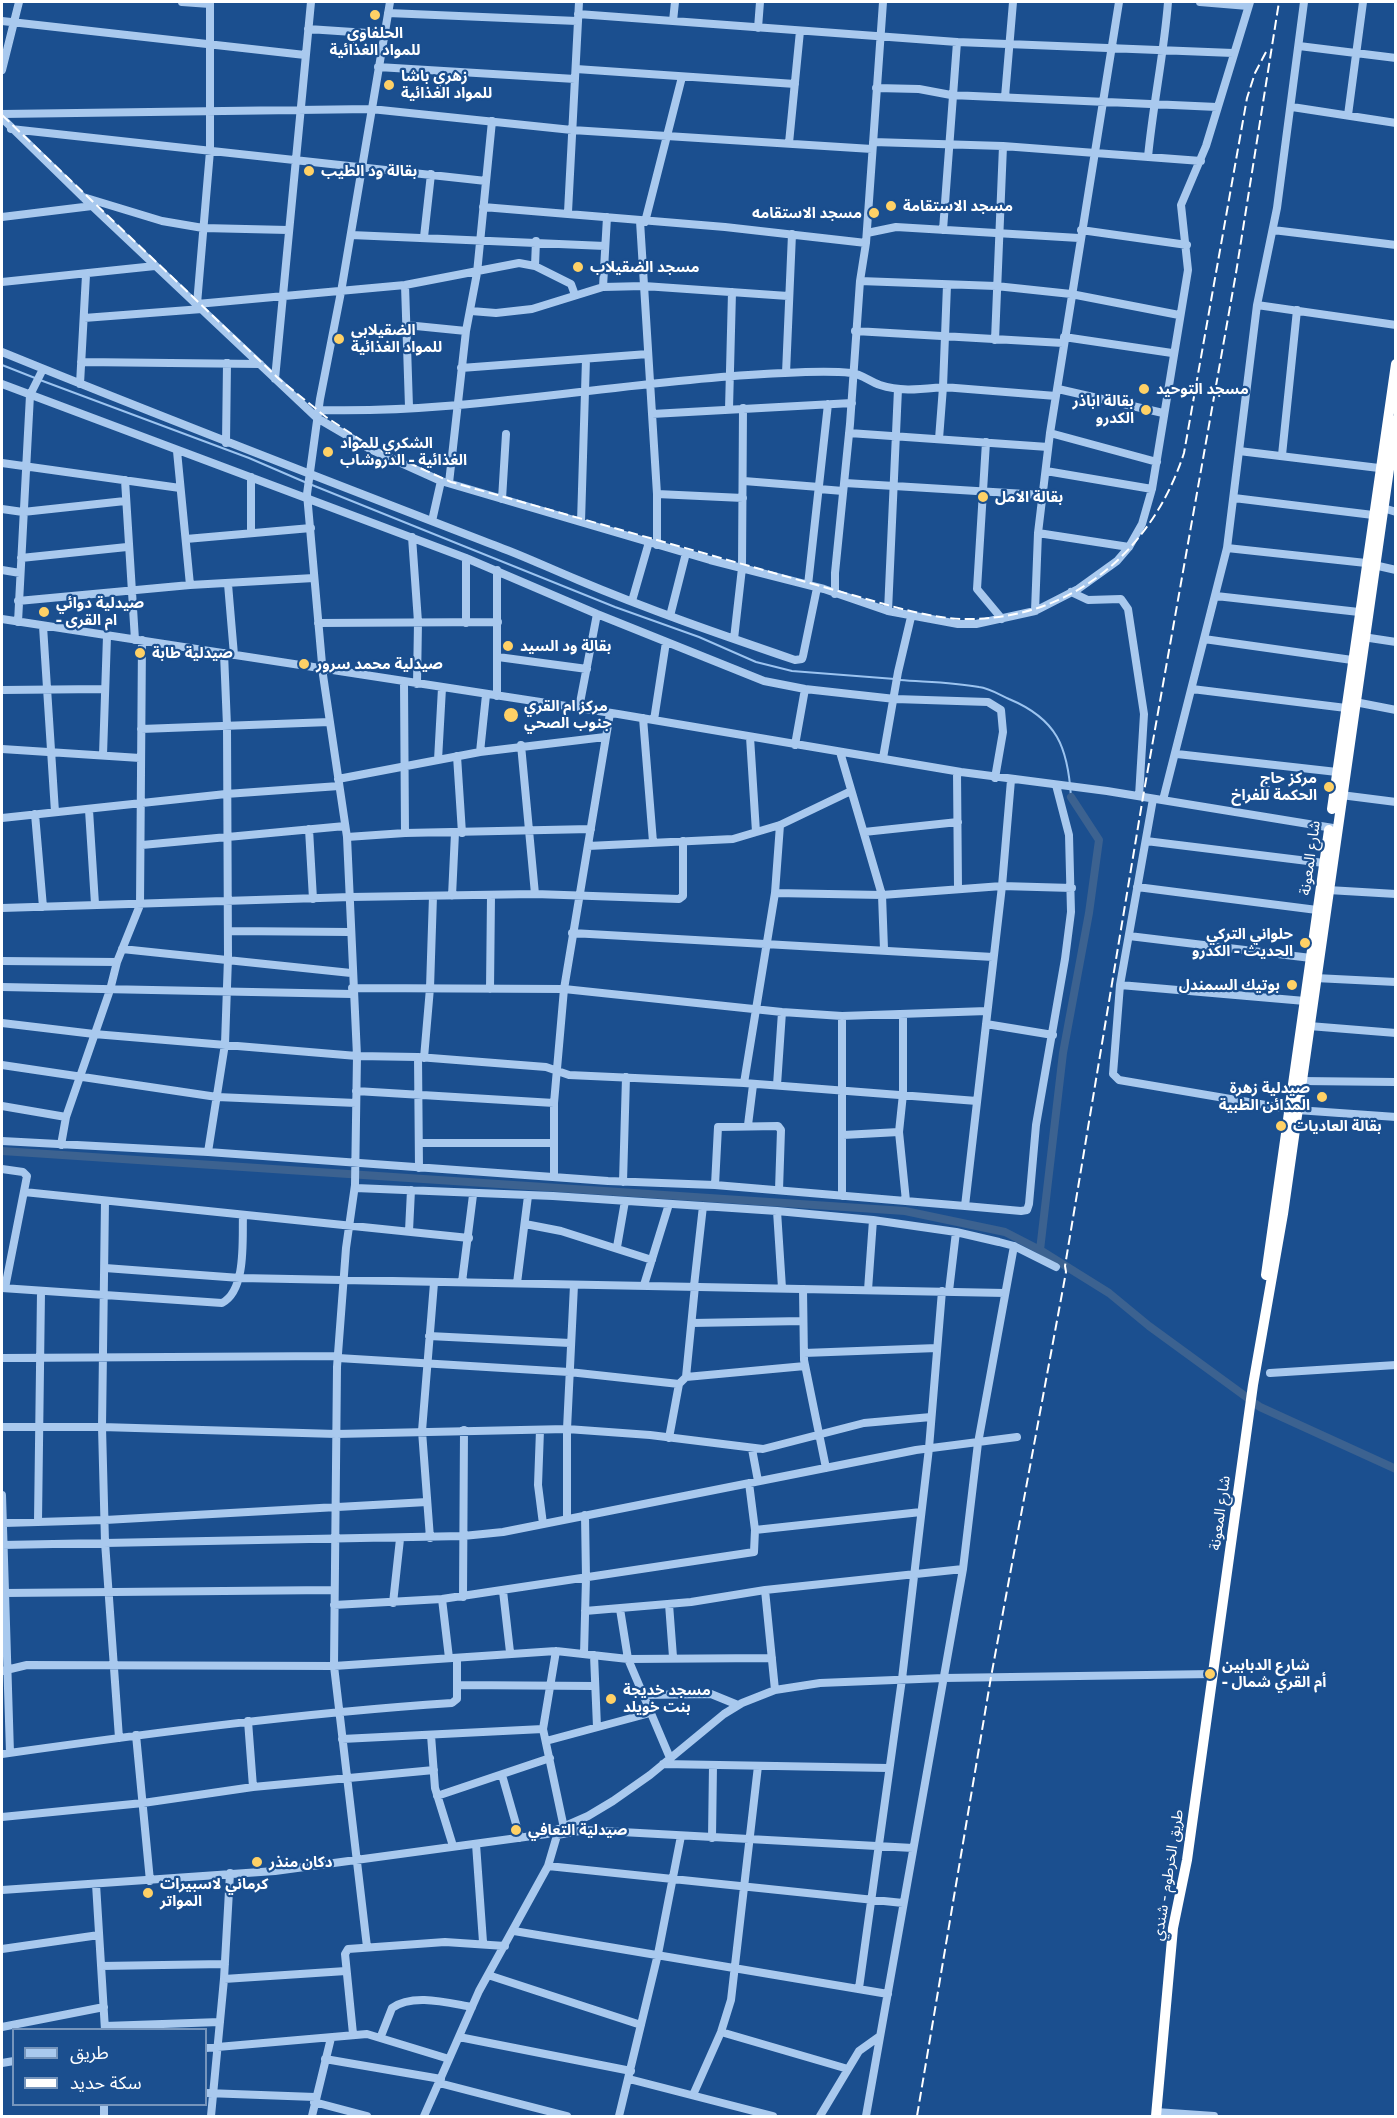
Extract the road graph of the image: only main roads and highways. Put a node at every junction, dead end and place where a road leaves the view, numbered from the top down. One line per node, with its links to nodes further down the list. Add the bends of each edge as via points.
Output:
1 (1395, 364): 3 (highway, شارع المعونة)
2 (1395, 420): 3 (highway, شارع المعونة)
3 (1390, 443): 4 (highway, شارع المعونة, via 1383,508); 4 (highway, شارع المعونة, via 1379,468)
4 (1370, 564): 5 (highway, شارع المعونة)
5 (1367, 584): 6 (highway, شارع المعونة, via 1363,637); 6 (highway, شارع المعونة, via 1352,660)
6 (1350, 705): 7 (highway, شارع المعونة, via 1337,772); 7 (highway, شارع المعونة, via 1341,795)
7 (1333, 828): 8 (highway, شارع المعونة, via 1317,910); 8 (highway, شارع المعونة, via 1309,1026)
8 (1293, 1110): 9 (highway, شارع المعونة, via 1283,1214 1253,1385)
9 (1213, 1674): 10 (highway, طريق الخرطوم - شندي, via 1187,1860 1173,1928)
10 (1156, 2114)

